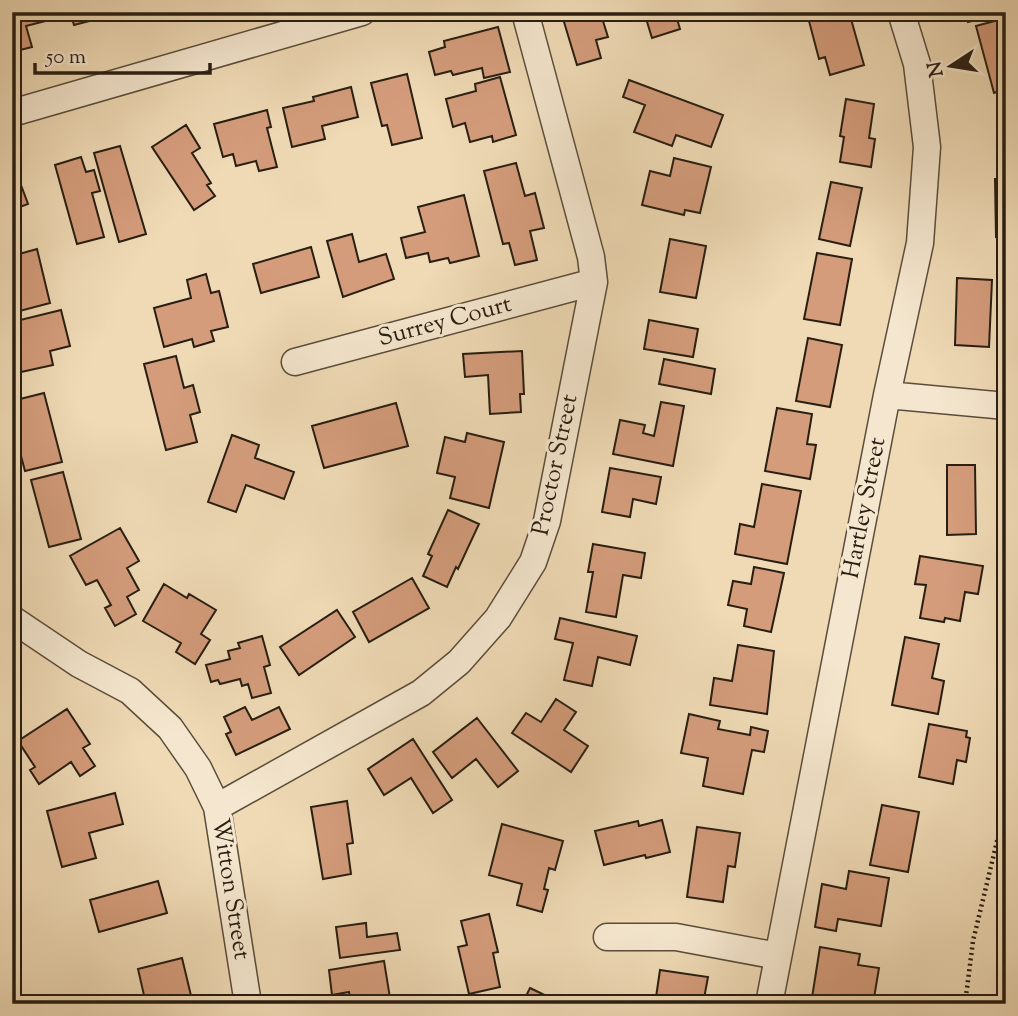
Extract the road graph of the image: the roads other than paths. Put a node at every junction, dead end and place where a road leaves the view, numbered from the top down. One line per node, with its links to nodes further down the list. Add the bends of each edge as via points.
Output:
1 (362, 12): 4 (street)
2 (525, 12): 5 (street, Proctor Street)
3 (901, 12): 7 (street, Hartley Street, via 917,64 927,148 920,243)
4 (12, 113)
5 (594, 282): 6 (street, Surrey Court); 10 (street, Proctor Street, via 547,521 533,562 498,618 460,662 421,693)
6 (295, 362)
7 (887, 395): 8 (street); 12 (street, Hartley Street)
8 (1006, 406)
9 (13, 621): 10 (street, Witton Street, via 130,691 170,728 198,768)
10 (217, 807): 13 (street, Witton Street)
11 (607, 937): 12 (street, via 676,937)
12 (778, 956): 14 (street, Hartley Street)
13 (248, 1004)
14 (769, 1004)

